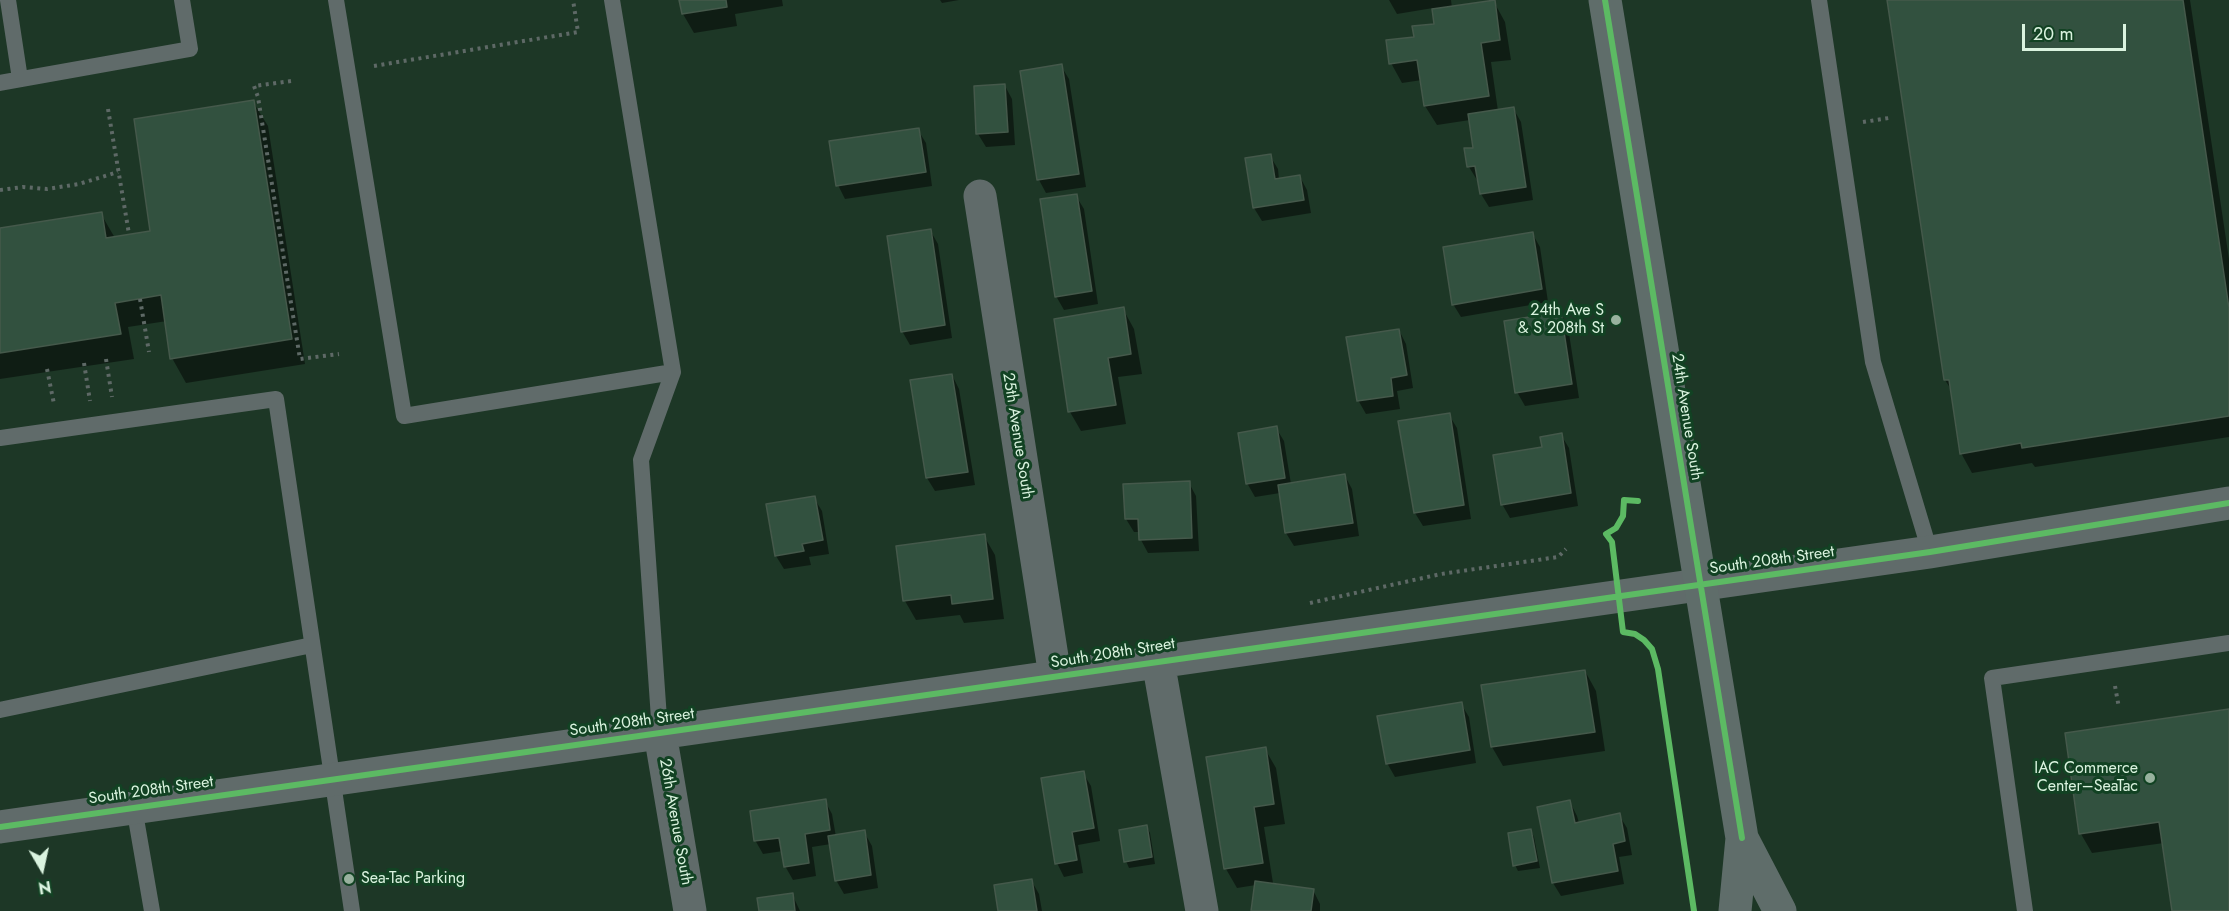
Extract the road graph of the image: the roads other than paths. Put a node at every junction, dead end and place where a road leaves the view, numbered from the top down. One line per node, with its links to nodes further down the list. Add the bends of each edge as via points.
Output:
1 (8, 0): 7 (lane)
2 (182, 0): 7 (lane, via 190,49)
3 (336, 0): 10 (lane, via 404,416)
4 (612, 0): 10 (lane)
5 (1605, 0): 14 (street, 24th Avenue South)
6 (1819, 0): 13 (lane, via 1873,362)
7 (20, 79): 8 (lane)
8 (0, 83)
9 (980, 196): 18 (street, 25th Avenue South)
10 (673, 372): 20 (lane, via 641,460)
11 (0, 438): 16 (lane, via 276,399)
12 (2229, 503): 13 (street, South 208th Street)
13 (1930, 552): 14 (street, South 208th Street)
14 (1700, 585): 17 (street, South 208th Street); 24 (street, 24th Avenue South)
15 (2229, 643): 31 (lane, via 1992,678)
16 (312, 645): 19 (lane); 21 (lane)
17 (1158, 661): 18 (street, South 208th Street); 28 (street)
18 (1055, 676): 20 (street, South 208th Street)
19 (0, 710)
20 (660, 733): 21 (street, South 208th Street); 27 (street, 26th Avenue South)
21 (331, 779): 22 (street, South 208th Street); 26 (lane)
22 (134, 807): 23 (street, South 208th Street); 25 (lane)
23 (0, 827)
24 (1742, 838): 29 (street, 24th Avenue South); 30 (street, 24th Avenue South)
25 (152, 911)
26 (352, 911)
27 (690, 911)
28 (1202, 911)
29 (1735, 911)
30 (1780, 911)
31 (2025, 911)

